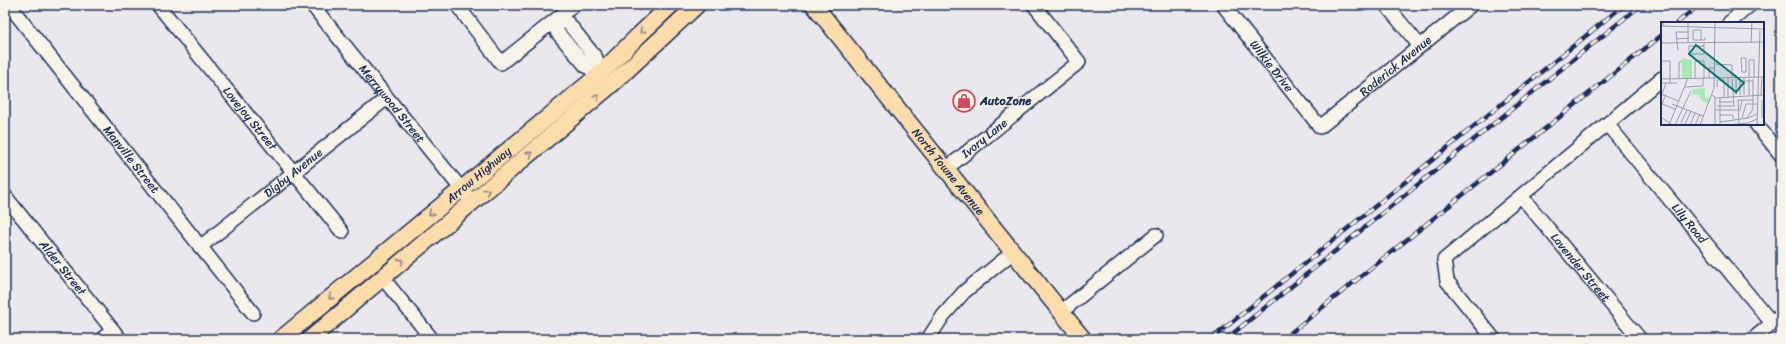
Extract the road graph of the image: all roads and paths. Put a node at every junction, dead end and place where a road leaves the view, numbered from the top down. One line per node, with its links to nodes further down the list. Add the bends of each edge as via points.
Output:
1 (9, 5): 32 (street, Manville Street)
2 (158, 5): 25 (street, Lovejoy Street)
3 (312, 5): 19 (street, Merrywood Street)
4 (457, 5): 14 (street, via 501,63)
5 (574, 5): 14 (street)
6 (671, 5): 17 (main road, Arrow Highway, one-way to 17)
7 (697, 5): 29 (main road, Arrow Highway, one-way to 7, via 611,85)
8 (814, 5): 24 (main road, North Towne Avenue)
9 (1034, 5): 24 (street, Ivory Lane, via 1079,62)
10 (1223, 5): 22 (street, Wilkie Drive)
11 (1386, 5): 16 (street)
12 (1471, 5): 16 (street, Roderick Avenue)
13 (1750, 5): 15 (street)
14 (557, 19): 17 (street, via 557,32 586,66)
15 (1730, 22)
16 (1420, 46): 22 (street, Roderick Avenue)
17 (600, 74): 26 (main road, Arrow Highway)
18 (1661, 79): 20 (street)
19 (387, 98): 25 (street, Digby Avenue); 26 (street, Merrywood Street)
20 (1607, 124): 28 (street); 37 (street, Lily Road)
21 (1757, 125): 23 (street)
22 (1320, 127)
23 (1781, 155)
24 (946, 169): 33 (main road, North Towne Avenue)
25 (293, 173): 30 (street, Lovejoy Street); 32 (street, Digby Avenue)
26 (461, 188): 29 (street, Merrywood Street); 40 (main road, Arrow Highway, one-way to 40)
27 (5, 196): 38 (street, Alder Street)
28 (1522, 196): 45 (street, via 1444,260 1447,281); 46 (street, Lavender Street)
29 (473, 203): 34 (main road, Arrow Highway, one-way to 29)
30 (342, 232)
31 (1156, 235): 35 (street)
32 (200, 247): 36 (street, Manville Street)
33 (1012, 252): 35 (main road, North Towne Avenue); 43 (street, via 964,292 943,316)
34 (382, 277): 41 (main road, Arrow Highway); 42 (street)
35 (1061, 312): 44 (main road, North Towne Avenue)
36 (253, 313)
37 (1777, 320): 47 (street)
38 (116, 334): 39 (street)
39 (102, 339)
40 (281, 339)
41 (310, 339)
42 (432, 339)
43 (928, 339)
44 (1083, 339)
45 (1494, 339)
46 (1640, 339)
47 (1753, 339)

